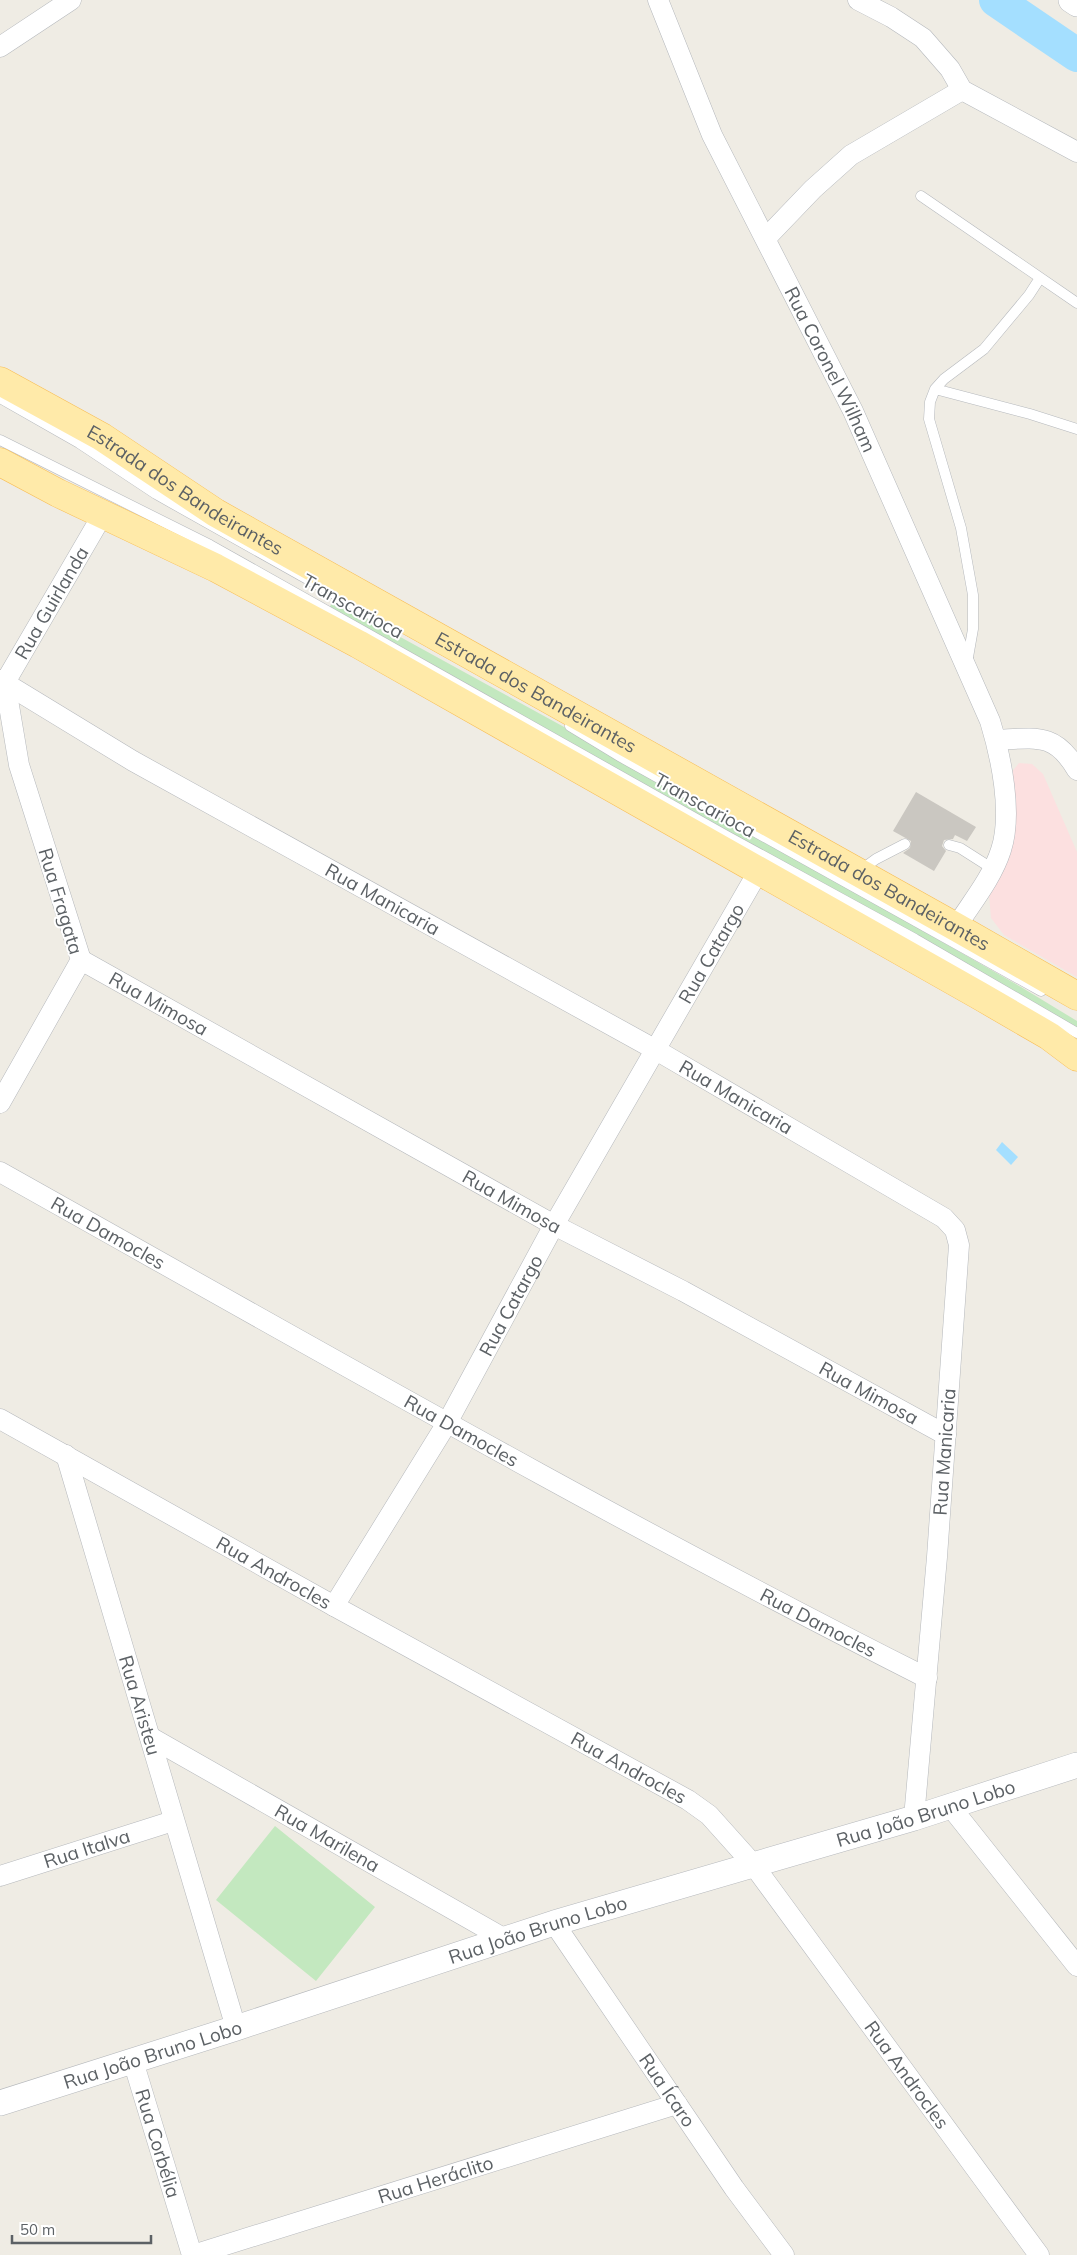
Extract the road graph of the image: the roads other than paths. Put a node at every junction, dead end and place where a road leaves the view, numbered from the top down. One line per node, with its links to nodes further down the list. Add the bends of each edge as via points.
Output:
1 (71, 0): 6 (street)
2 (658, 0): 10 (street, Rua Coronel Wilham, via 712,134)
3 (858, 0): 7 (street, via 923,38 950,69)
4 (1071, 0): 5 (street)
5 (1077, 4)
6 (0, 47)
7 (962, 90): 8 (street); 10 (street, via 852,155)
8 (1077, 152)
9 (921, 196): 11 (lane)
10 (766, 238): 21 (street, Rua Coronel Wilham, via 853,411)
11 (1040, 278): 12 (lane); 14 (lane, via 984,349)
12 (1077, 303)
13 (0, 381): 30 (main road, Estrada dos Bandeirantes, via 102,437 216,514)
14 (935, 389): 16 (lane); 21 (lane, via 929,419 961,528 973,596 973,629)
15 (0, 398): 20 (lane, Transcarioca, via 79,443 156,494)
16 (1077, 430)
17 (0, 440): 34 (lane, Transcarioca, via 210,544)
18 (0, 462): 19 (main road)
19 (103, 514): 22 (street, Rua Guirlanda); 29 (main road, via 216,568 358,644)
20 (406, 635)
21 (967, 664): 24 (street, Rua Coronel Wilham)
22 (2, 684): 32 (street, Rua Fragata, via 19,765); 35 (street, Rua Manicaria, via 133,762)
23 (563, 722): 33 (lane, Transcarioca, via 621,757)
24 (996, 740): 25 (street, via 1032,738 1049,741 1069,757); 28 (street, Rua Coronel Wilham, via 1005,829)
25 (1077, 770)
26 (905, 844): 30 (lane)
27 (949, 845): 28 (lane, via 960,848)
28 (993, 869): 31 (street, Rua Coronel Wilham)
29 (758, 872): 35 (street, Rua Catargo); 36 (main road, via 1049,1036)
30 (858, 872): 31 (main road, Estrada dos Bandeirantes)
31 (956, 927): 33 (main road, Estrada dos Bandeirantes)
32 (81, 960): 37 (street, Rua Fragata); 39 (street, Rua Mimosa)
33 (1065, 997)
34 (1077, 1033)
35 (656, 1050): 39 (street, Rua Catargo); 42 (street, Rua Manicaria, via 944,1218 955,1230 960,1245)
36 (1077, 1057)
37 (0, 1103)
38 (0, 1172): 41 (street, Rua Damocles)
39 (554, 1225): 41 (street, Rua Catargo); 42 (street, Rua Mimosa, via 683,1291)
40 (0, 1419): 43 (street)
41 (447, 1423): 44 (street, Rua Catargo); 45 (street, Rua Damocles)
42 (946, 1435): 45 (street, Rua Manicaria)
43 (66, 1455): 44 (street, Rua Androcles); 46 (street, Rua Aristeu)
44 (334, 1606): 51 (street, Rua Androcles, via 688,1800 709,1815)
45 (927, 1678): 49 (street, Rua Manicaria)
46 (150, 1737): 50 (street, Rua Aristeu); 54 (street, Rua Marilena)
47 (1077, 1765): 48 (street, Rua João Bruno Lobo)
48 (950, 1806): 49 (street, Rua João Bruno Lobo); 55 (street)
49 (914, 1818): 51 (street, Rua João Bruno Lobo)
50 (174, 1822): 52 (street, Rua Italva); 56 (street, Rua Aristeu)
51 (752, 1863): 53 (street, Rua João Bruno Lobo); 62 (street, Rua Androcles)
52 (0, 1876)
53 (554, 1923): 54 (street, Rua João Bruno Lobo); 59 (street, Rua Ícaro)
54 (506, 1939): 56 (street, Rua João Bruno Lobo)
55 (1077, 1966)
56 (236, 2028): 57 (street, Rua João Bruno Lobo)
57 (133, 2061): 58 (street, Rua João Bruno Lobo); 60 (street, Rua Corbélia)
58 (0, 2103)
59 (677, 2104): 60 (street, Rua Heráclito); 61 (street, Rua Ícaro)
60 (193, 2255)
61 (784, 2255)
62 (1039, 2255)

